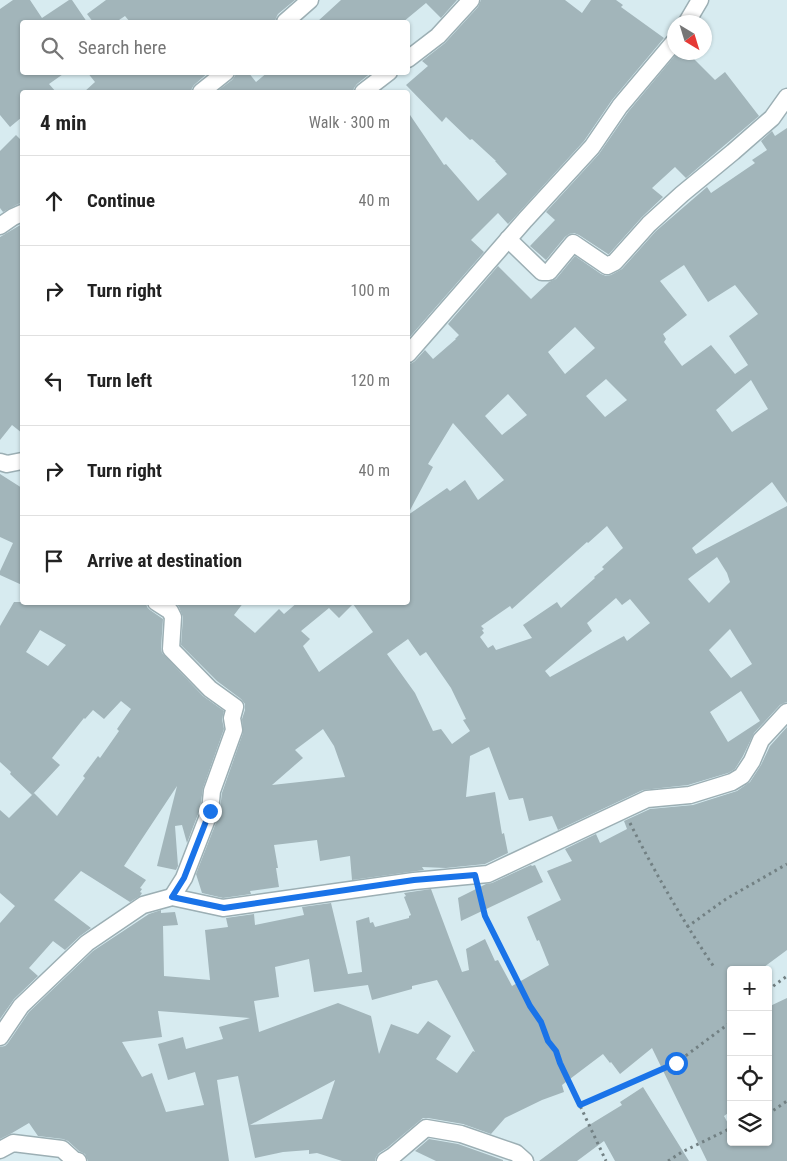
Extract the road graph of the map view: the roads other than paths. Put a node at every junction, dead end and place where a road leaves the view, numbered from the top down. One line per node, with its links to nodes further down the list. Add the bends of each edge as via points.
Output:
1 (310, 0): 5 (street)
2 (472, 0): 7 (street, via 438,36)
3 (700, 0): 4 (street)
4 (691, 15)
5 (287, 20)
6 (667, 50): 15 (street, via 620,106 592,147)
7 (410, 57)
8 (222, 75): 10 (street)
9 (386, 75): 11 (street)
10 (204, 90)
11 (366, 90)
12 (787, 97): 15 (street, via 772,118 682,194 610,265 573,243 549,272 542,272)
13 (20, 214): 14 (street)
14 (0, 226)
15 (508, 240): 16 (street)
16 (410, 352)
17 (20, 461): 18 (street)
18 (0, 462)
19 (160, 605): 21 (street, via 173,617 171,649 210,689 235,707 232,718 234,730 212,791 210,811 184,878)
20 (787, 712): 21 (street, via 762,740 742,776 732,782 690,795 647,799 488,874 414,880 224,908)
21 (172, 897): 22 (street, via 144,905 87,943 21,1006)
22 (0, 1037)
23 (0, 1150): 24 (street, via 13,1143 62,1149)
24 (78, 1161)
25 (385, 1161): 26 (street, via 426,1128 462,1134 516,1153)
26 (525, 1161)

